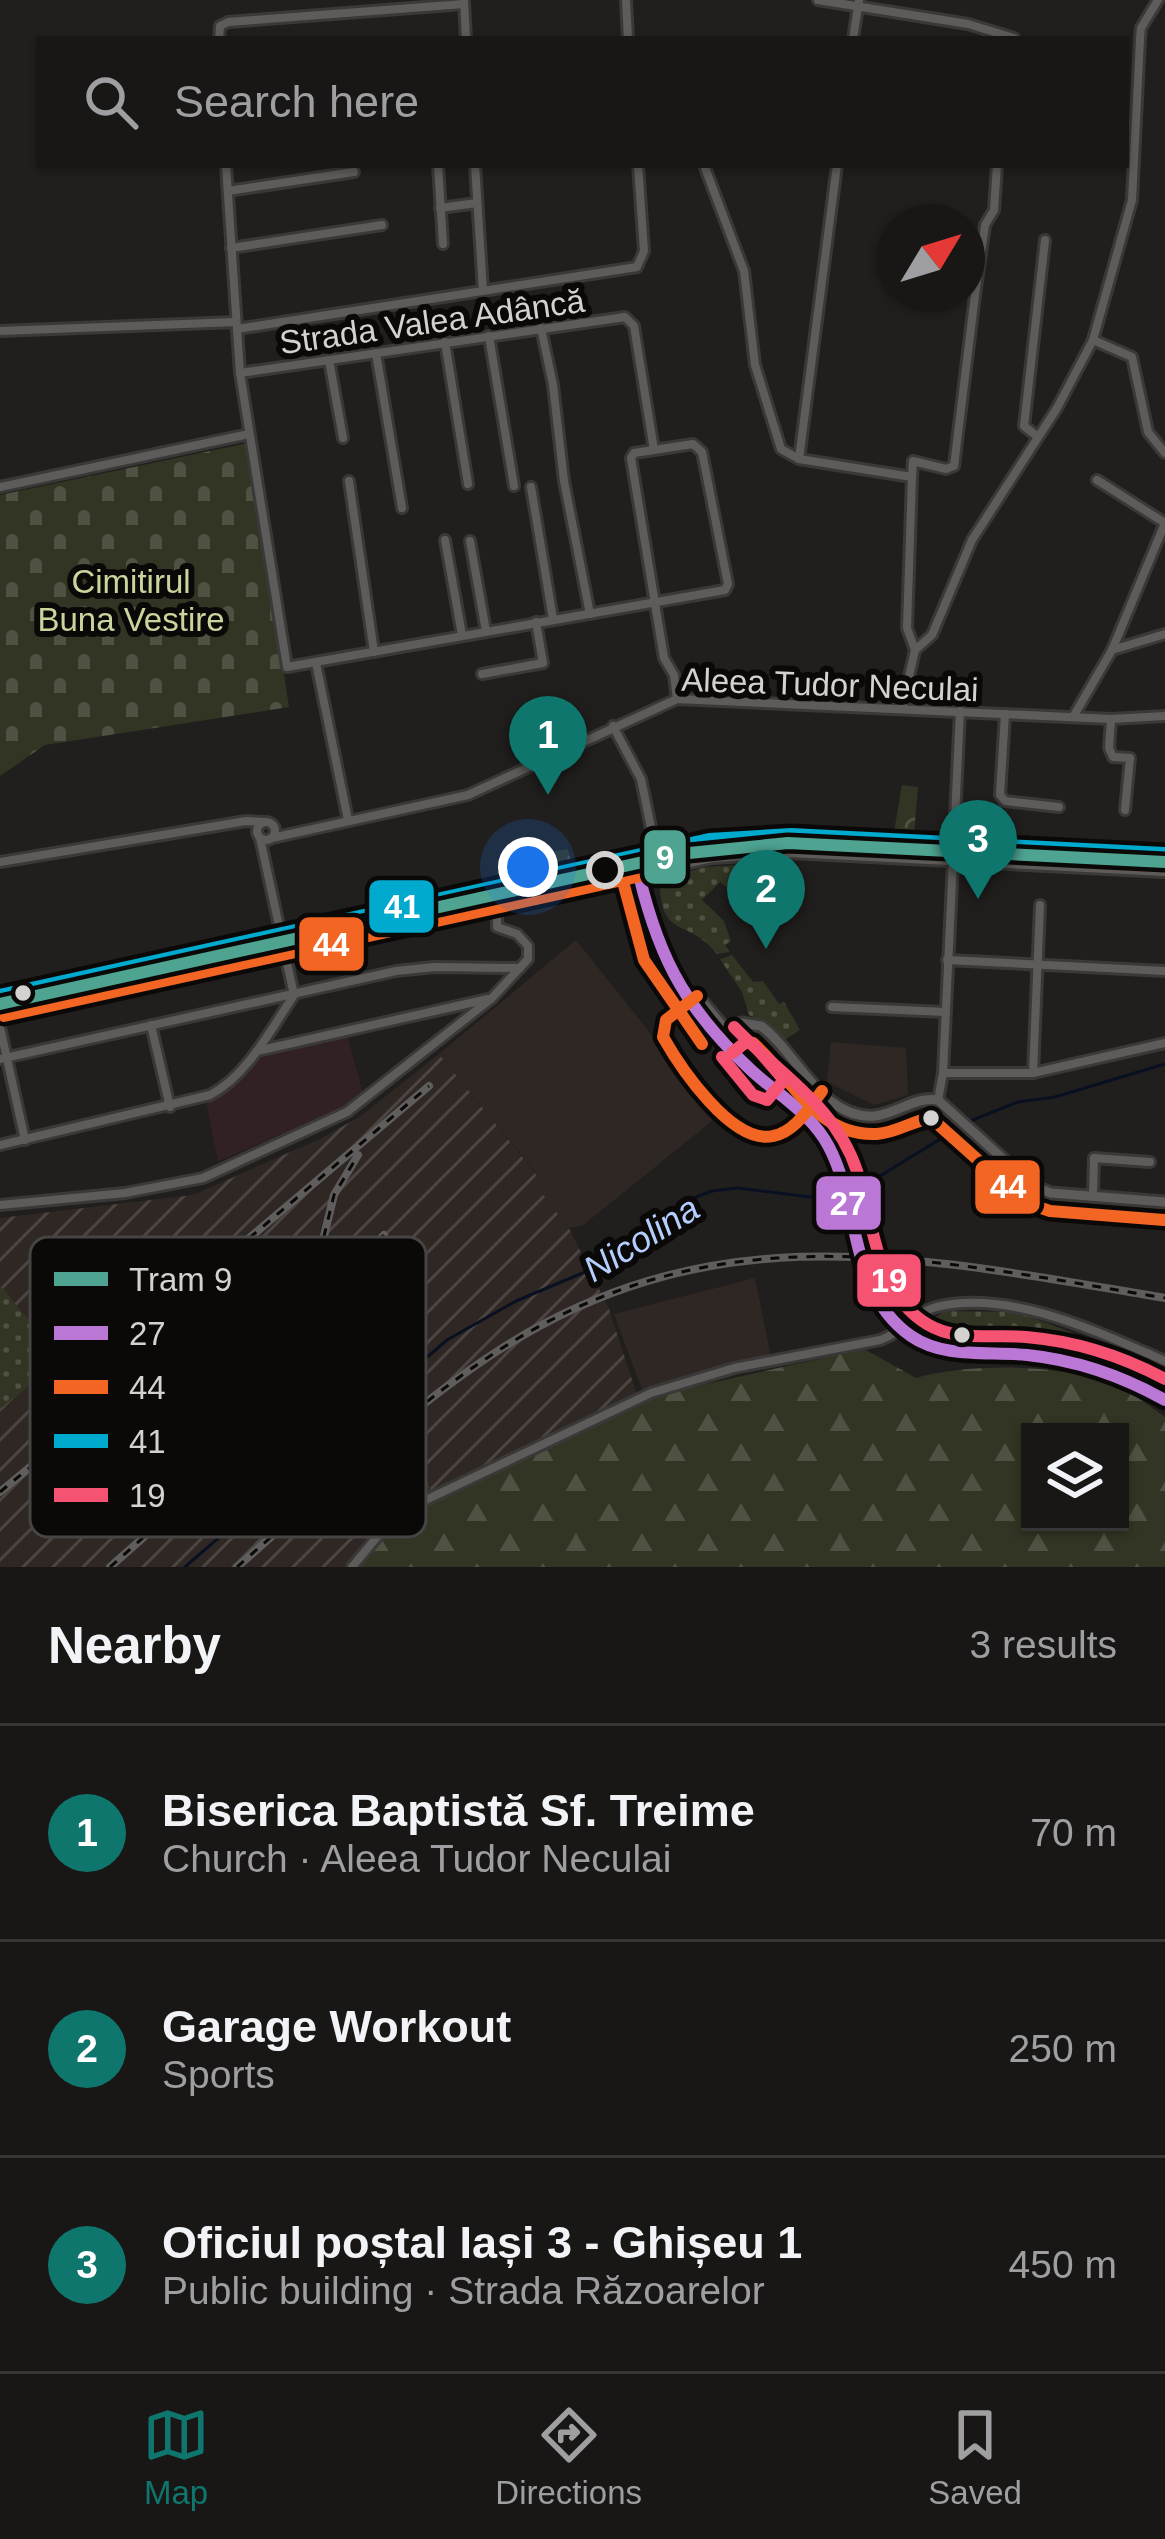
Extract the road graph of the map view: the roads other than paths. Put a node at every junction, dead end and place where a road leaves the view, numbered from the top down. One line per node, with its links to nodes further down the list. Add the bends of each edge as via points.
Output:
1 (626, 0): 9 (street)
2 (818, 0): 5 (street)
3 (1159, 0): 33 (street, via 1141,28 1132,200)
4 (464, 2): 7 (street, via 225,22); 8 (street)
5 (858, 4): 6 (street); 10 (street)
6 (968, 24): 11 (street); 12 (street)
7 (219, 36)
8 (466, 36)
9 (628, 36)
10 (854, 36)
11 (965, 36)
12 (1007, 36)
13 (226, 168): 21 (street)
14 (438, 168): 23 (street)
15 (475, 168): 22 (street)
16 (638, 168): 28 (street, via 641,265)
17 (705, 168): 43 (street, via 744,271 759,380 781,449)
18 (837, 168): 43 (street)
19 (998, 168): 44 (street, via 954,466 913,461)
20 (354, 172): 21 (street)
21 (228, 191): 27 (street)
22 (477, 203): 23 (street); 28 (street)
23 (440, 208): 26 (street)
24 (382, 225): 27 (street)
25 (1045, 240): 39 (street, via 1024,427)
26 (443, 244)
27 (231, 248): 29 (street)
28 (483, 291): 29 (street)
29 (236, 326): 31 (street); 37 (street)
30 (541, 328): 32 (street, Strada Valea Adâncă); 41 (street, Strada Valea Adâncă, via 631,320); 56 (street)
31 (0, 331)
32 (489, 336): 34 (street, Strada Valea Adâncă); 48 (street)
33 (1094, 340): 39 (street); 42 (street, via 1132,357 1148,432)
34 (445, 342): 35 (street, Strada Valea Adâncă); 47 (street)
35 (376, 353): 36 (street, Strada Valea Adâncă); 51 (street)
36 (329, 360): 37 (street, Strada Valea Adâncă); 40 (street)
37 (240, 374): 38 (street)
38 (249, 434): 50 (street); 65 (street, via 287,667)
39 (1039, 437): 62 (street, via 972,540 932,635)
40 (343, 438)
41 (654, 449): 55 (street, via 632,455); 55 (street, via 700,448 728,584)
42 (1165, 453)
43 (799, 460): 44 (street)
44 (912, 477): 62 (street, via 907,628)
45 (1097, 480): 52 (street)
46 (349, 481): 64 (street)
47 (468, 484)
48 (514, 486)
49 (530, 487): 57 (street)
50 (0, 488)
51 (402, 508)
52 (1165, 523): 63 (street)
53 (445, 539): 61 (street)
54 (470, 541): 59 (street)
55 (657, 605): 56 (street); 67 (street)
56 (590, 614): 57 (street)
57 (553, 619): 58 (street)
58 (536, 622): 59 (street); 66 (street, via 543,663)
59 (486, 631): 61 (street)
60 (1165, 634): 63 (street)
61 (462, 635): 64 (street)
62 (915, 650): 68 (street)
63 (1112, 650): 72 (street)
64 (374, 652): 65 (street)
65 (316, 663): 77 (street)
66 (482, 674)
67 (677, 699): 68 (street, Aleea Tudor Neculai); 74 (street, Aleea Tudor Neculai)
68 (902, 708): 69 (street, Aleea Tudor Neculai)
69 (961, 711): 70 (street, Aleea Tudor Neculai); 82 (street)
70 (1005, 714): 72 (street, Aleea Tudor Neculai); 75 (street, via 1000,795)
71 (1165, 716): 73 (street, Aleea Tudor Neculai)
72 (1073, 717): 73 (street, Aleea Tudor Neculai)
73 (1111, 719): 76 (street, via 1113,757 1130,758)
74 (614, 726): 77 (street, Aleea Tudor Neculai, via 468,795); 85 (street, via 641,779)
75 (1059, 807)
76 (1125, 810)
77 (348, 821): 80 (street, Aleea Tudor Neculai)
78 (238, 823): 79 (street, Aleea Tudor Neculai); 81 (street); 84 (street, Aleea Tudor Neculai)
79 (268, 823): 80 (street, Aleea Tudor Neculai); 81 (street); 81 (street, via 276,831)
80 (302, 831): 81 (street, Aleea Tudor Neculai)
81 (265, 837): 89 (street)
82 (953, 853): 83 (main road); 85 (main road, via 761,839); 86 (main road); 90 (street)
83 (1165, 857)
84 (0, 862)
85 (646, 863): 87 (main road); 89 (main road); 102 (main road, via 652,932 663,957)
86 (1165, 871)
87 (496, 903): 89 (main road); 92 (street, via 497,927 528,946)
88 (1040, 905): 91 (street)
89 (285, 942): 94 (street); 95 (main road); 99 (main road)
90 (947, 960): 91 (street); 98 (street)
91 (1036, 964): 93 (street); 107 (street)
92 (521, 968): 94 (street, via 411,969); 96 (street)
93 (1165, 971)
94 (294, 995): 100 (street); 104 (street)
95 (0, 998)
96 (492, 998): 104 (street); 115 (street, via 347,1112 203,1178)
97 (832, 1007): 98 (street)
98 (945, 1012): 106 (street)
99 (0, 1013)
100 (151, 1024): 105 (street); 109 (street)
101 (0, 1027): 105 (street)
102 (724, 1036): 108 (street, via 741,1023 761,1026 808,1080 859,1114); 117 (main road, bridge, via 828,1146 868,1279 893,1321 954,1352 1087,1366)
103 (1165, 1043): 107 (street)
104 (256, 1051): 109 (street, via 220,1090)
105 (4, 1058): 110 (street)
106 (944, 1072): 107 (street); 108 (street)
107 (1034, 1073)
108 (938, 1100): 113 (street, via 1033,1186)
109 (170, 1107): 110 (street)
110 (25, 1140): 111 (street)
111 (0, 1145)
112 (1150, 1162): 113 (street, via 1094,1158)
113 (1093, 1197): 114 (street)
114 (1165, 1202)
115 (0, 1205)
116 (1165, 1361): 118 (street, via 1018,1306 930,1309 880,1340 747,1365 651,1394)
117 (1165, 1395)
118 (426, 1500)
119 (377, 1537): 120 (street)
120 (352, 1567)

